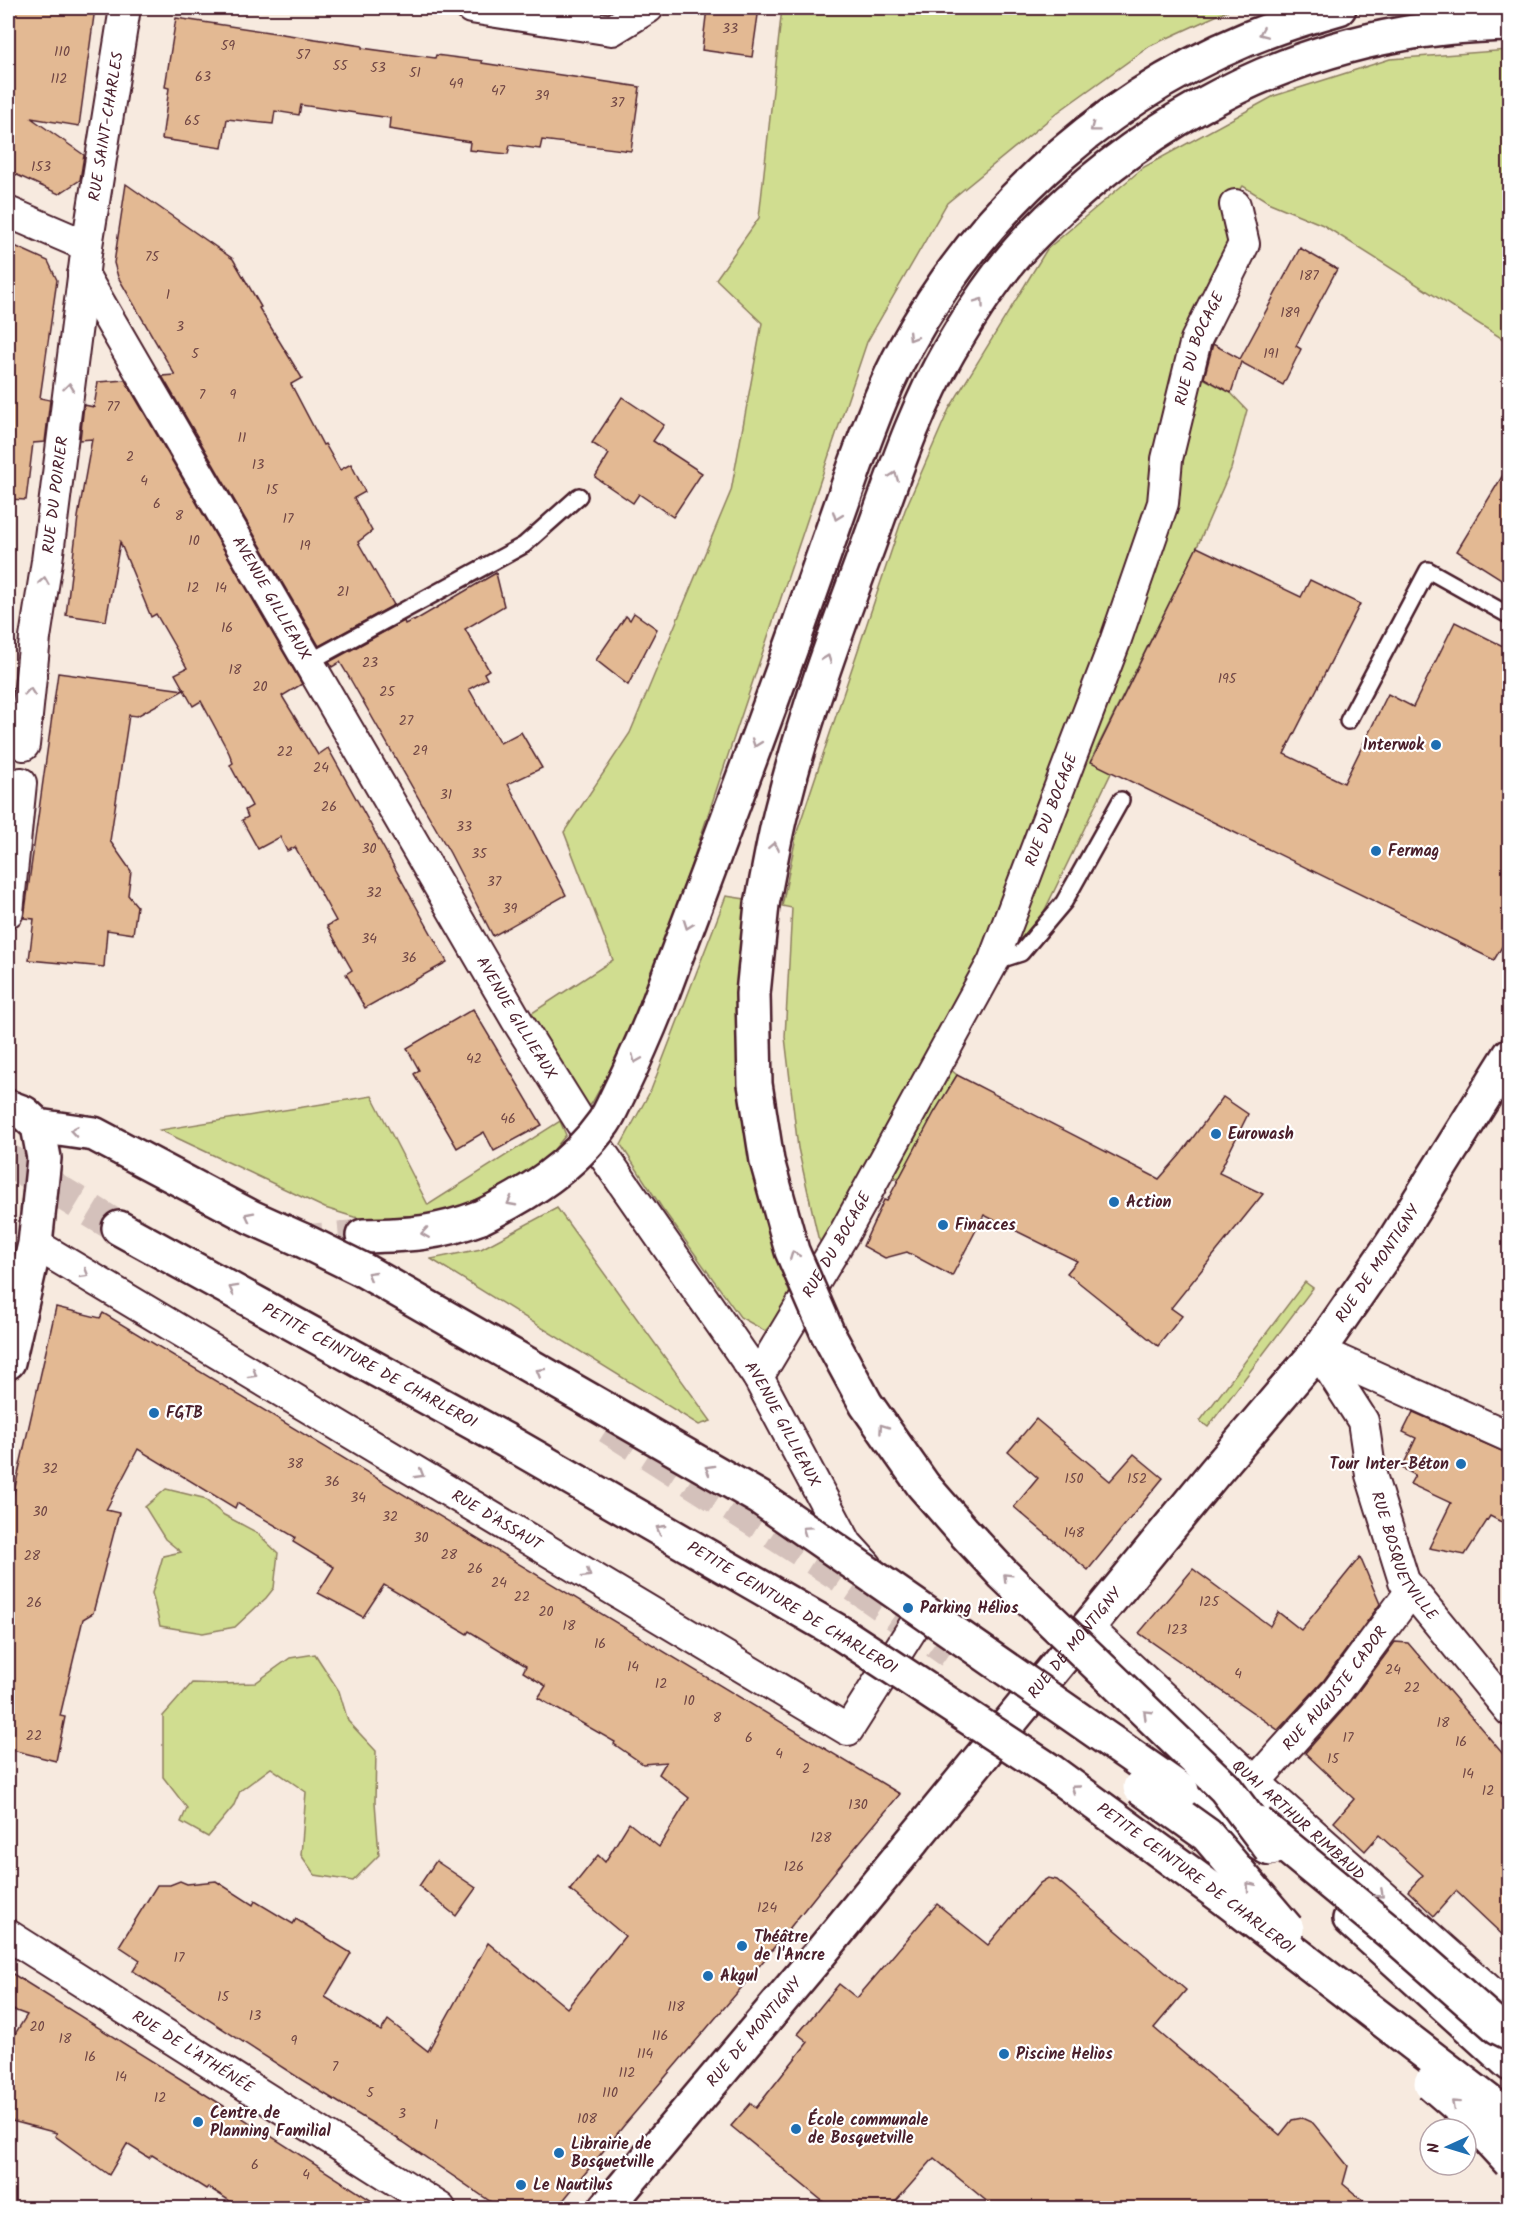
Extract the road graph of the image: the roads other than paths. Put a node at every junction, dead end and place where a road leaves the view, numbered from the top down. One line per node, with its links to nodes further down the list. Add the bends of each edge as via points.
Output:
1 (125, 8): 8 (street, RUE SAINT-CHARLES)
2 (471, 8): 3 (street, via 612,30)
3 (648, 8)
4 (1339, 8): 22 (main road, one-way to 22, bridge, via 1276,27 1214,54 1146,91 1090,130 992,222 948,278 904,349 875,413 658,1005 604,1121 569,1162 515,1201 451,1229)
5 (1509, 24): 34 (main road, one-way to 5, bridge, via 1225,1788 1003,1574 923,1485 866,1404 828,1334 792,1251 767,1161 755,1084 753,994 762,904 783,804 819,681 915,421 947,354 981,300 1028,240 1079,190 1132,148 1221,94 1280,68 1342,48 1401,34)
6 (1235, 206): 17 (street, RUE DU BOCAGE, via 1244,244 1196,340 1167,459 1163,503 1115,642)
7 (8, 212): 8 (street)
8 (85, 260): 11 (street, AVENUE GILLIEAUX); 13 (street, RUE DU POIRIER, one-way to 8)
9 (579, 496): 11 (lane, via 524,545)
10 (1509, 616): 12 (lane, via 1428,570)
11 (309, 662): 26 (street, AVENUE GILLIEAUX, via 516,1019 581,1123)
12 (1348, 721)
13 (24, 745)
14 (21, 783): 16 (street)
15 (1121, 800): 17 (lane, via 1064,902 1021,954)
16 (8, 912)
17 (993, 962): 26 (street, RUE DU BOCAGE, via 845,1232)
18 (1509, 1055): 24 (main road, RUE DE MONTIGNY, via 1392,1244)
19 (8, 1107): 20 (main road, via 24,1113)
20 (38, 1126): 23 (main road, via 44,1158); 34 (main road, one-way to 20, bridge, via 760,1498 363,1270 251,1217 94,1134)
21 (119, 1228): 39 (main road, PETITE CEINTURE DE CHARLEROI, one-way to 21, bridge, via 1234,1905 1052,1772 838,1632 505,1440)
22 (363, 1236)
23 (35, 1244): 25 (main road); 29 (street, RUE D'ASSAUT, one-way to 29, via 848,1730)
24 (1318, 1351): 27 (street); 28 (street, RUE BOSQUETVILLE, via 1363,1421 1371,1475 1404,1581); 30 (main road, RUE DE MONTIGNY)
25 (8, 1362)
26 (758, 1377): 29 (street, AVENUE GILLIEAUX, via 847,1544)
27 (1509, 1437)
28 (1411, 1591): 32 (street, RUE BOSQUETVILLE); 33 (street, RUE AUGUSTE CADOR, via 1337,1691)
29 (917, 1621): 31 (street, AVENUE GILLIEAUX)
30 (1088, 1629): 31 (main road, RUE DE MONTIGNY); 33 (street, QUAI ARTHUR RIMBAUD)
31 (1028, 1699): 42 (main road, RUE DE MONTIGNY)
32 (1509, 1711)
33 (1255, 1782): 36 (street, QUAI ARTHUR RIMBAUD, one-way to 36)
34 (1270, 1850): 38 (main road)
35 (8, 1935): 41 (street, RUE DE L'ATHÉNÉE)
36 (1509, 2009)
37 (1509, 2033): 40 (main road, one-way to 37, bridge, via 1461,2109 1384,2042 1207,1835 950,1652 1014,1653 1249,1816)
38 (1509, 2064)
39 (1509, 2118)
40 (1509, 2162)
41 (440, 2208)
42 (606, 2208)

